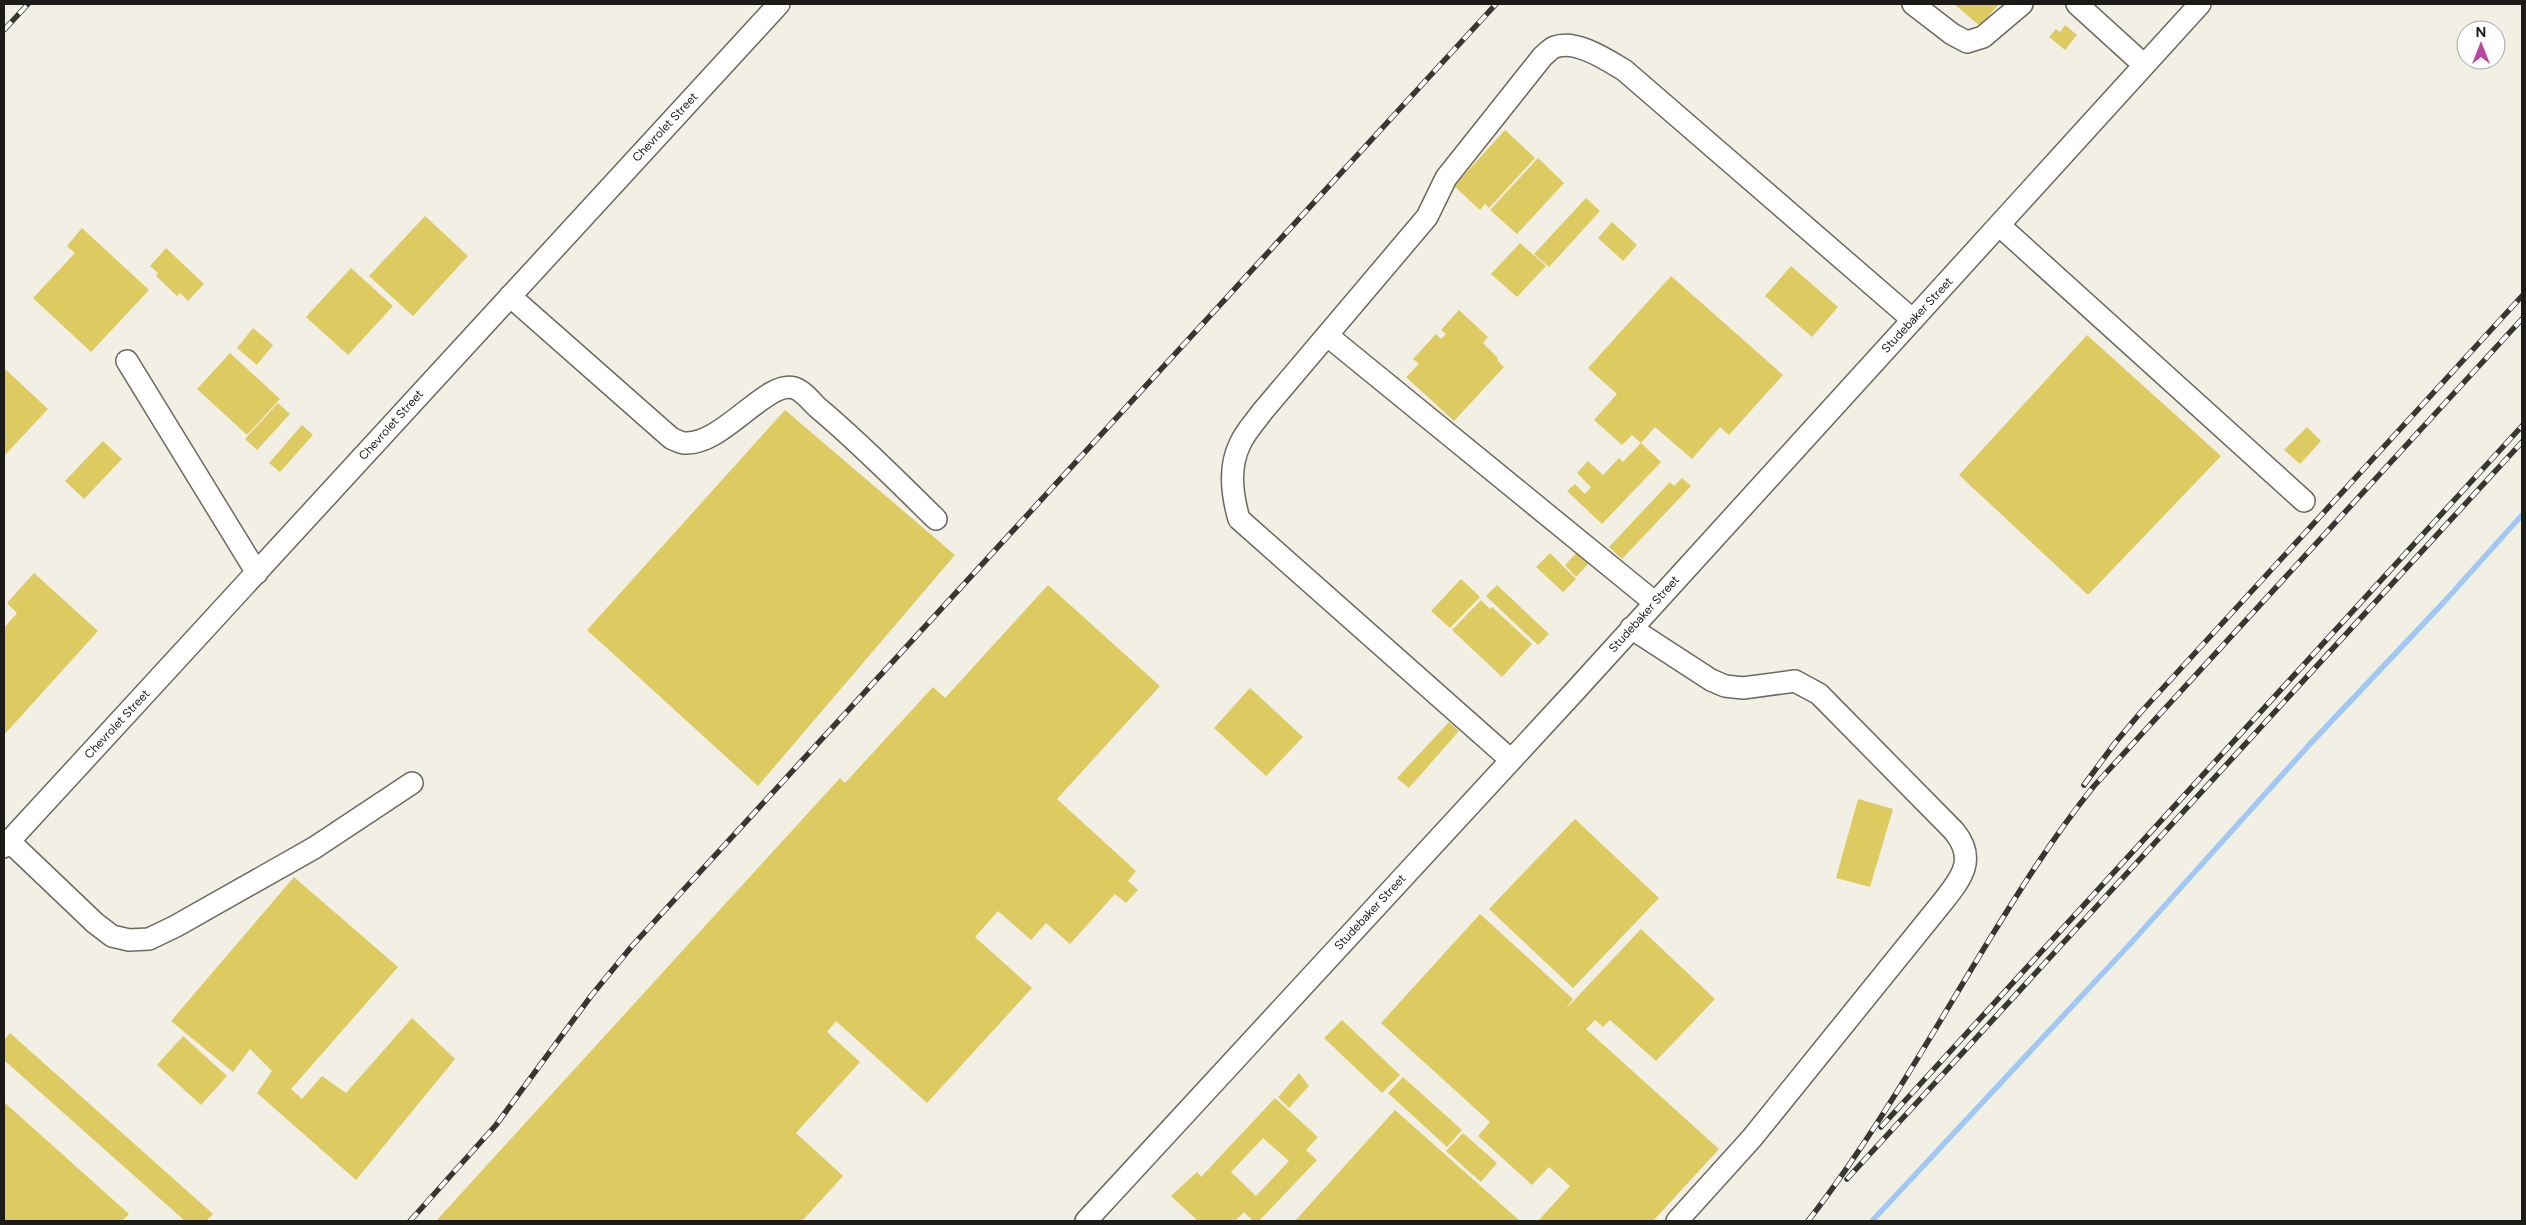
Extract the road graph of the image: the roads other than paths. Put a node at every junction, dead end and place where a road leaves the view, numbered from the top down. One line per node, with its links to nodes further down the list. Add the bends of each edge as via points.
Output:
1 (779, 4): 8 (lane, Chevrolet Street)
2 (1913, 4): 3 (lane, via 1967,42 1983,37)
3 (2022, 4)
4 (2077, 4): 6 (lane)
5 (2200, 4): 6 (lane, Studebaker Street)
6 (2143, 64): 7 (lane, Studebaker Street)
7 (2000, 226): 9 (lane, Studebaker Street); 12 (lane)
8 (510, 296): 13 (lane, via 671,438 685,443 702,439 733,423 771,392 783,387 795,388 837,423); 14 (lane, Chevrolet Street)
9 (1913, 320): 10 (lane, via 1624,70 1592,52 1555,47 1542,56 1446,178 1427,217); 15 (lane, Studebaker Street)
10 (1328, 336): 15 (lane); 17 (lane, via 1262,412 1239,444 1232,473 1233,498 1239,519)
11 (126, 361): 14 (lane)
12 (2304, 501)
13 (936, 519)
14 (257, 573): 19 (lane, Chevrolet Street)
15 (1654, 602): 16 (lane, Studebaker Street)
16 (1631, 628): 17 (lane, Studebaker Street); 21 (lane, via 1725,686 1743,688 1795,682 1819,694 1954,831 1964,845 1966,855 1958,881 1941,904 1752,1138)
17 (1511, 760): 20 (lane, Studebaker Street)
18 (412, 783): 19 (lane, via 314,848 148,939 129,940 112,936)
19 (6, 844)
20 (1086, 1221)
21 (1677, 1221)

